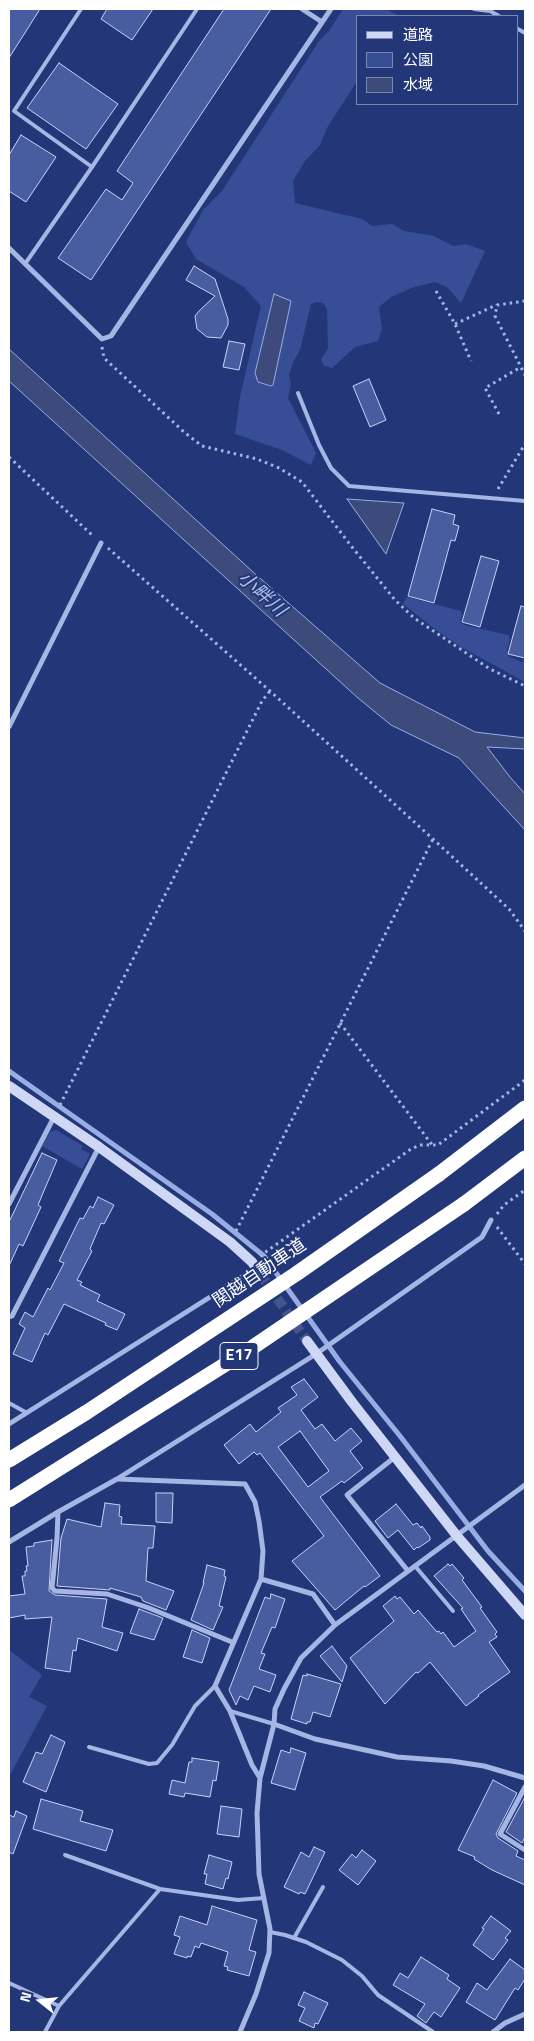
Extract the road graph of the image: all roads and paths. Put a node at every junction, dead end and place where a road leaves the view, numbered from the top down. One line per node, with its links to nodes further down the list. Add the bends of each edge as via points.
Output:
1 (81, 9): 9 (lane)
2 (197, 9): 10 (lane)
3 (302, 9): 7 (street)
4 (331, 9): 7 (street)
5 (474, 9): 6 (lane)
6 (497, 15)
7 (322, 22): 17 (street, via 112,336)
8 (9, 108): 9 (lane)
9 (14, 111): 10 (lane)
10 (92, 167): 12 (lane)
11 (9, 248): 12 (street)
12 (25, 264): 17 (street)
13 (436, 291): 16 (path)
14 (525, 301): 15 (path)
15 (497, 305): 16 (path); 19 (path, via 495,316)
16 (455, 324): 18 (path)
17 (102, 339): 28 (path, via 104,358 184,432 202,446 257,459 302,482 395,600 414,618 490,669)
18 (470, 361)
19 (521, 367): 20 (path); 22 (path, via 485,388)
20 (525, 375)
21 (298, 393): 25 (lane, via 332,468 350,486)
22 (499, 414)
23 (525, 444): 25 (path)
24 (9, 457): 27 (path)
25 (492, 498): 26 (lane)
26 (525, 501)
27 (101, 543): 29 (path); 30 (street)
28 (525, 686)
29 (270, 691): 31 (path); 37 (path)
30 (9, 727)
31 (433, 840): 32 (path, via 508,909); 33 (path)
32 (525, 931)
33 (340, 1023): 38 (path); 44 (path)
34 (525, 1080): 38 (path)
35 (9, 1086): 37 (street)
36 (525, 1108): 54 (highway, 関越自動車道 / E17, bridge, via 439,1174 296,1274)
37 (54, 1117): 39 (street); 42 (street)
38 (433, 1146): 46 (path, via 420,1145 411,1149)
39 (98, 1148): 44 (street); 47 (street)
40 (525, 1158): 57 (highway, E17, bridge, via 464,1204 253,1347)
41 (525, 1190): 43 (path)
42 (9, 1204)
43 (491, 1220): 45 (path); 49 (street, via 482,1238)
44 (230, 1242): 46 (street)
45 (525, 1264)
46 (256, 1268): 51 (street)
47 (9, 1317)
48 (307, 1341): 49 (street)
49 (316, 1354): 53 (street); 55 (street)
50 (9, 1403): 51 (lane)
51 (27, 1413): 52 (street)
52 (9, 1424)
53 (395, 1456): 59 (street); 62 (street, via 347,1495)
54 (9, 1460)
55 (117, 1479): 58 (street); 63 (street, via 245,1484 255,1502 259,1521)
56 (525, 1485): 59 (street)
57 (9, 1500)
58 (58, 1512): 60 (street); 67 (street, via 52,1588 55,1591 106,1594)
59 (459, 1534): 61 (street); 65 (street)
60 (9, 1542)
61 (416, 1566): 62 (street); 64 (lane)
62 (408, 1571): 66 (street)
63 (261, 1578): 66 (street, via 312,1594); 67 (street, via 246,1619)
64 (453, 1611)
65 (525, 1615)
66 (335, 1625): 70 (street, via 301,1658 281,1696)
67 (232, 1642): 68 (street)
68 (215, 1686): 69 (street); 71 (lane, via 195,1706 157,1763 149,1764)
69 (230, 1711): 70 (lane); 72 (street)
70 (274, 1724): 72 (street); 73 (street, via 315,1739 397,1758 484,1766)
71 (89, 1747)
72 (260, 1778): 79 (street, via 257,1846)
73 (525, 1778)
74 (525, 1787): 75 (street, via 500,1834)
75 (525, 1850)
76 (65, 1854): 78 (lane)
77 (323, 1887): 81 (lane)
78 (160, 1889): 79 (lane, via 238,1900); 83 (lane)
79 (264, 1898): 80 (street)
80 (270, 1932): 81 (lane); 86 (street, via 269,1953)
81 (294, 1938): 87 (lane, via 342,1960 378,1995)
82 (9, 1984): 83 (lane)
83 (59, 2006): 85 (lane)
84 (525, 2014): 88 (street)
85 (45, 2032)
86 (240, 2032)
87 (433, 2032)
88 (493, 2032)

